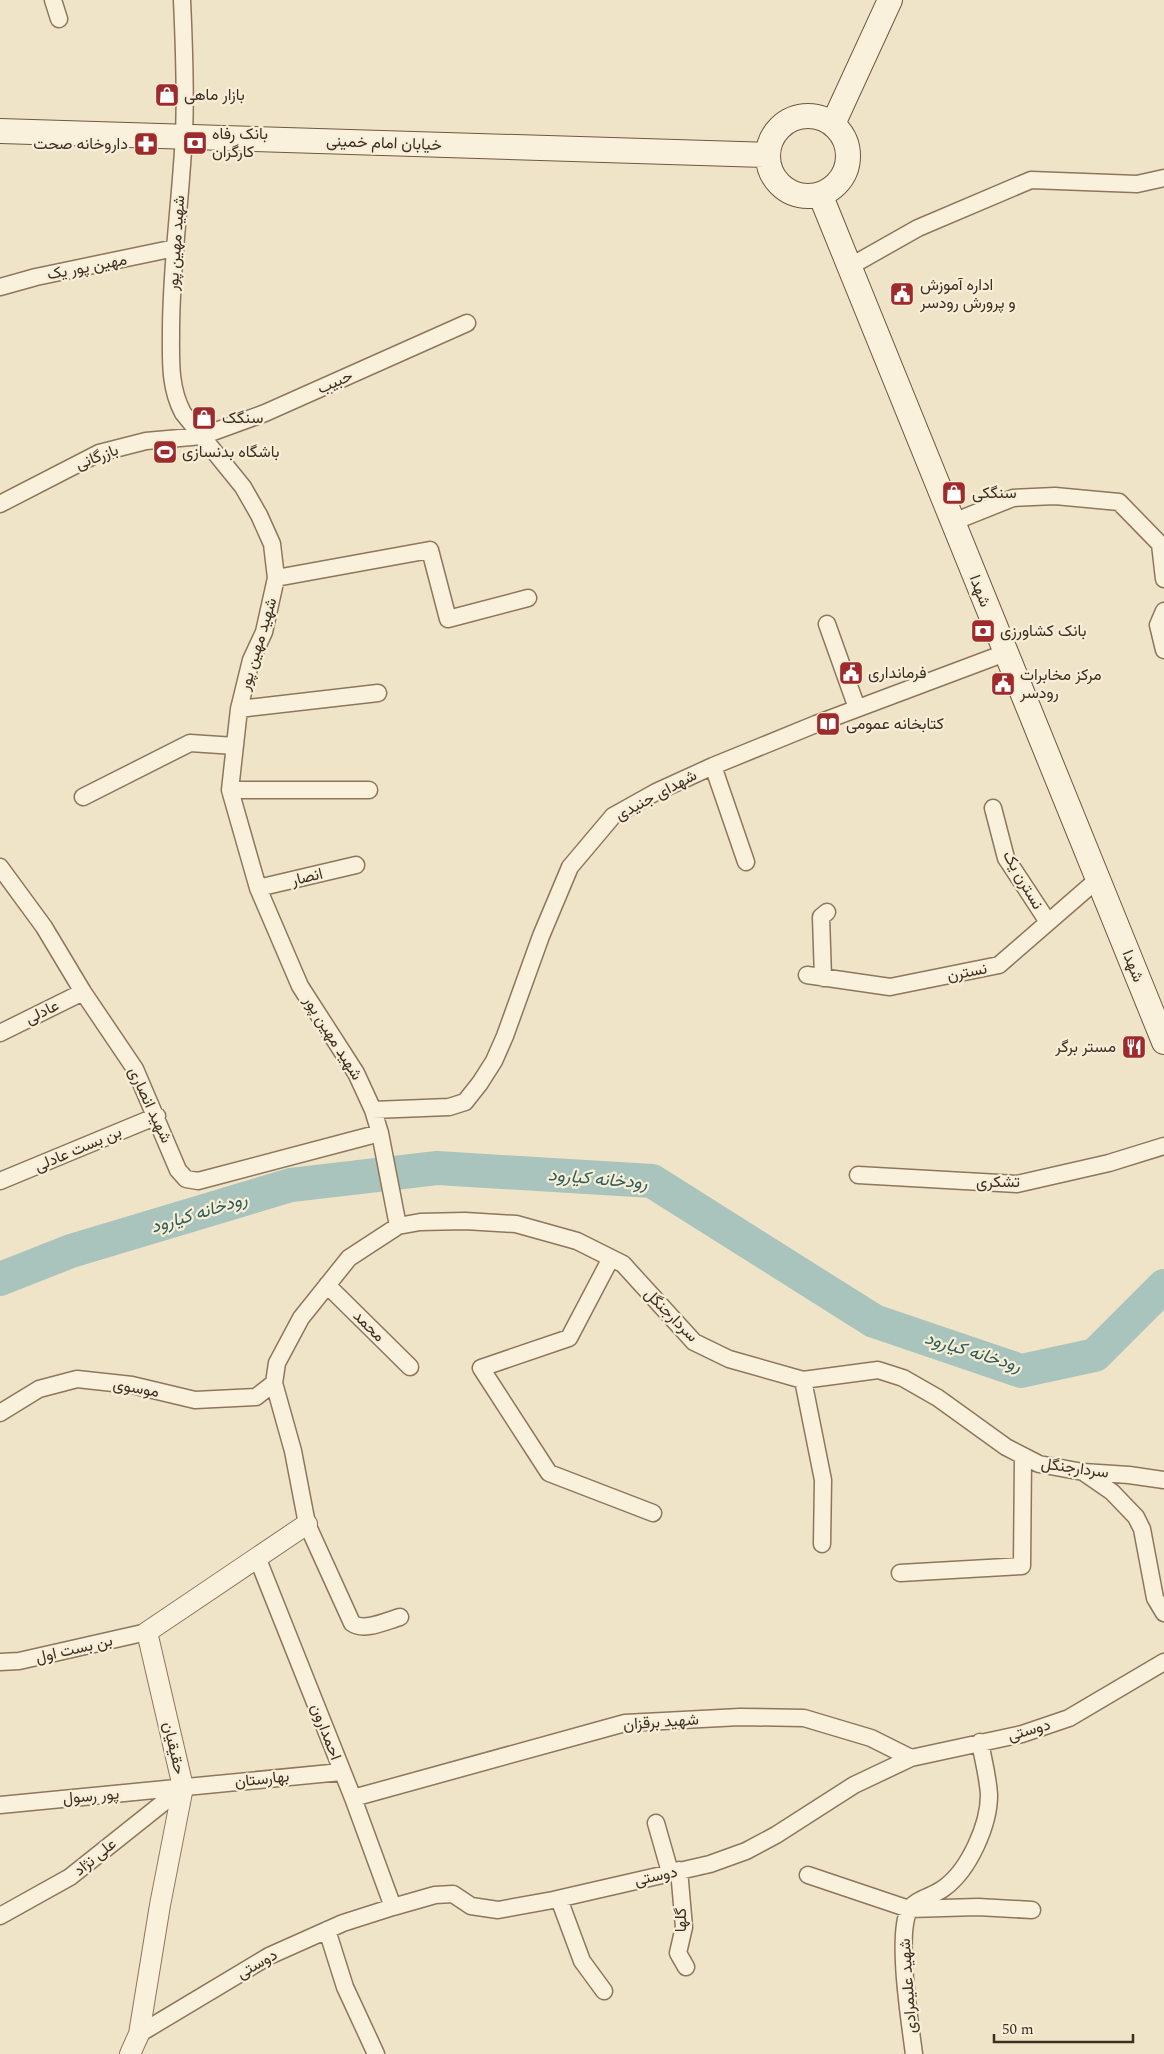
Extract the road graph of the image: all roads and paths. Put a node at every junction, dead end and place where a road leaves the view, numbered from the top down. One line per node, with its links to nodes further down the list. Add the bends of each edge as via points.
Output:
1 (53, 0): 4 (street)
2 (182, 0): 7 (street, شهید مهین پور)
3 (890, 0): 5 (main road)
4 (59, 19)
5 (833, 124): 8 (main road, via 809,116 786,123 777,132); 10 (main road, via 847,145 846,169 831,189)
6 (0, 130): 7 (main road, خیابان امام خمینی)
7 (184, 136): 8 (main road, خیابان امام خمینی); 11 (street, شهید مهین پور)
8 (768, 155): 10 (main road, via 775,179 784,188 801,195)
9 (1164, 178): 12 (street, via 1138,184 1031,180 918,228)
10 (820, 194): 12 (main road, شهدا)
11 (175, 248): 13 (street, مهین پور یک); 15 (street, شهید مهین پور, via 172,375 182,413)
12 (849, 267): 17 (main road, شهدا)
13 (0, 287)
14 (466, 323): 15 (street, حبیب, via 265,413)
15 (202, 436): 16 (street, بازرگانی, via 146,441 99,453); 18 (street, شهید مهین پور, via 243,487 259,515 272,544)
16 (0, 504)
17 (954, 522): 19 (street, via 1013,498 1055,496 1119,502 1160,544); 24 (main road, شهدا)
18 (276, 578): 20 (street, via 430,550 448,620); 27 (street, شهید مهین پور, via 264,632 251,660)
19 (1164, 579)
20 (528, 598)
21 (1164, 611): 23 (street, via 1158,625)
22 (827, 624): 26 (street)
23 (1164, 650)
24 (1005, 653): 26 (street, شهدای جنیدی); 37 (main road, شهدا)
25 (378, 693): 27 (street)
26 (857, 708): 29 (street, شهدای جنیدی)
27 (239, 709): 28 (street, شهید مهین پور)
28 (235, 746): 30 (street, شهید مهین پور); 32 (street, via 190,743)
29 (712, 766): 34 (street); 46 (street, شهدای جنیدی, via 613,816 570,867 494,1061 465,1102 449,1107)
30 (230, 790): 31 (street); 38 (street, شهید مهین پور)
31 (369, 790)
32 (84, 797)
33 (993, 808): 40 (street, نسترن یک, via 1006,858)
34 (746, 862)
35 (356, 865): 38 (street, انصار)
36 (0, 867): 43 (street, شهید انصاری, via 44,927)
37 (1098, 879): 40 (street, نسترن); 44 (main road, شهدا)
38 (258, 888): 46 (street, شهید مهین پور, via 300,986 356,1073)
39 (827, 912): 42 (street, via 821,917)
40 (1048, 922): 42 (street, نسترن, via 999,966 890,987)
41 (806, 975): 42 (street, نسترن)
42 (823, 978)
43 (83, 992): 45 (street, عادلی); 47 (street, شهید انصاری, via 135,1069)
44 (1162, 1031)
45 (0, 1033)
46 (373, 1110): 48 (street, شهید مهین پور)
47 (156, 1116): 48 (street, شهید انصاری, via 178,1170 186,1179 198,1181); 51 (street, بن بست عادلی)
48 (381, 1141): 52 (street, شهید مهین پور)
49 (1164, 1146): 50 (street, تشکری, via 1109,1163 1017,1184)
50 (858, 1175)
51 (0, 1181)
52 (398, 1226): 53 (street, سردارجنگل, via 465,1221 516,1224 577,1241); 54 (street, سردارجنگل, via 350,1258)
53 (611, 1258): 56 (street, سردارجنگل, via 622,1264 694,1342 729,1359); 62 (street, via 569,1338 481,1368 549,1473)
54 (327, 1285): 55 (street, محمد); 57 (street, سردارجنگل, via 301,1318 277,1363)
55 (410, 1367)
56 (803, 1380): 59 (street, سردارجنگل, via 878,1370 903,1378 938,1398); 64 (street, via 823,1480)
57 (274, 1383): 58 (street, موسوی, via 256,1397 196,1400 132,1385 77,1379 39,1388); 63 (street, via 293,1451)
58 (0, 1413)
59 (1023, 1457): 60 (street, سردارجنگل, via 1039,1464); 66 (street, via 1022,1566)
60 (1084, 1472): 61 (street, سردارجنگل); 67 (street, via 1112,1492 1136,1517 1142,1529 1156,1598)
61 (1164, 1480)
62 (653, 1513)
63 (307, 1524): 65 (street); 68 (street, via 352,1623 364,1627)
64 (822, 1544)
65 (257, 1557): 69 (street); 74 (street, احمدارون)
66 (900, 1573)
67 (1164, 1613)
68 (400, 1617)
69 (147, 1632): 70 (street, بن بست اول, via 19,1661); 75 (street, حقیقیان)
70 (0, 1662)
71 (1164, 1662): 72 (street, دوستی, via 1069,1718 1022,1734)
72 (980, 1742): 73 (street, دوستی); 83 (street, via 989,1794 985,1823 967,1863 944,1888)
73 (911, 1758): 76 (street, شهید برقزان, via 871,1738 804,1718 740,1717 625,1723); 79 (street, دوستی, via 854,1785 746,1851 710,1864)
74 (341, 1772): 75 (street, بهارستان); 76 (street, احمدارون)
75 (183, 1787): 77 (street, پور رسول); 85 (street, علی نژاد, via 70,1877); 89 (street, حقیقیان)
76 (353, 1798): 82 (street, احمدارون)
77 (0, 1805)
78 (656, 1823): 79 (street, گلها)
79 (674, 1871): 81 (street, دوستی); 87 (street, گلها, via 684,1928 678,1953)
80 (808, 1875): 83 (street)
81 (559, 1899): 82 (street, دوستی, via 498,1910 471,1906 453,1894); 88 (street, via 582,1961)
82 (393, 1906): 86 (street, دوستی)
83 (909, 1910): 84 (street, via 978,1906); 92 (street, شهید علیمرادی, via 904,1933 906,1989)
84 (1032, 1910)
85 (0, 1916)
86 (327, 1930): 89 (street, دوستی, via 269,1956); 91 (street, via 345,1987)
87 (686, 1967)
88 (604, 1990)
89 (139, 2034): 90 (street, حقیقیان)
90 (130, 2054)
91 (376, 2054)
92 (914, 2054)

